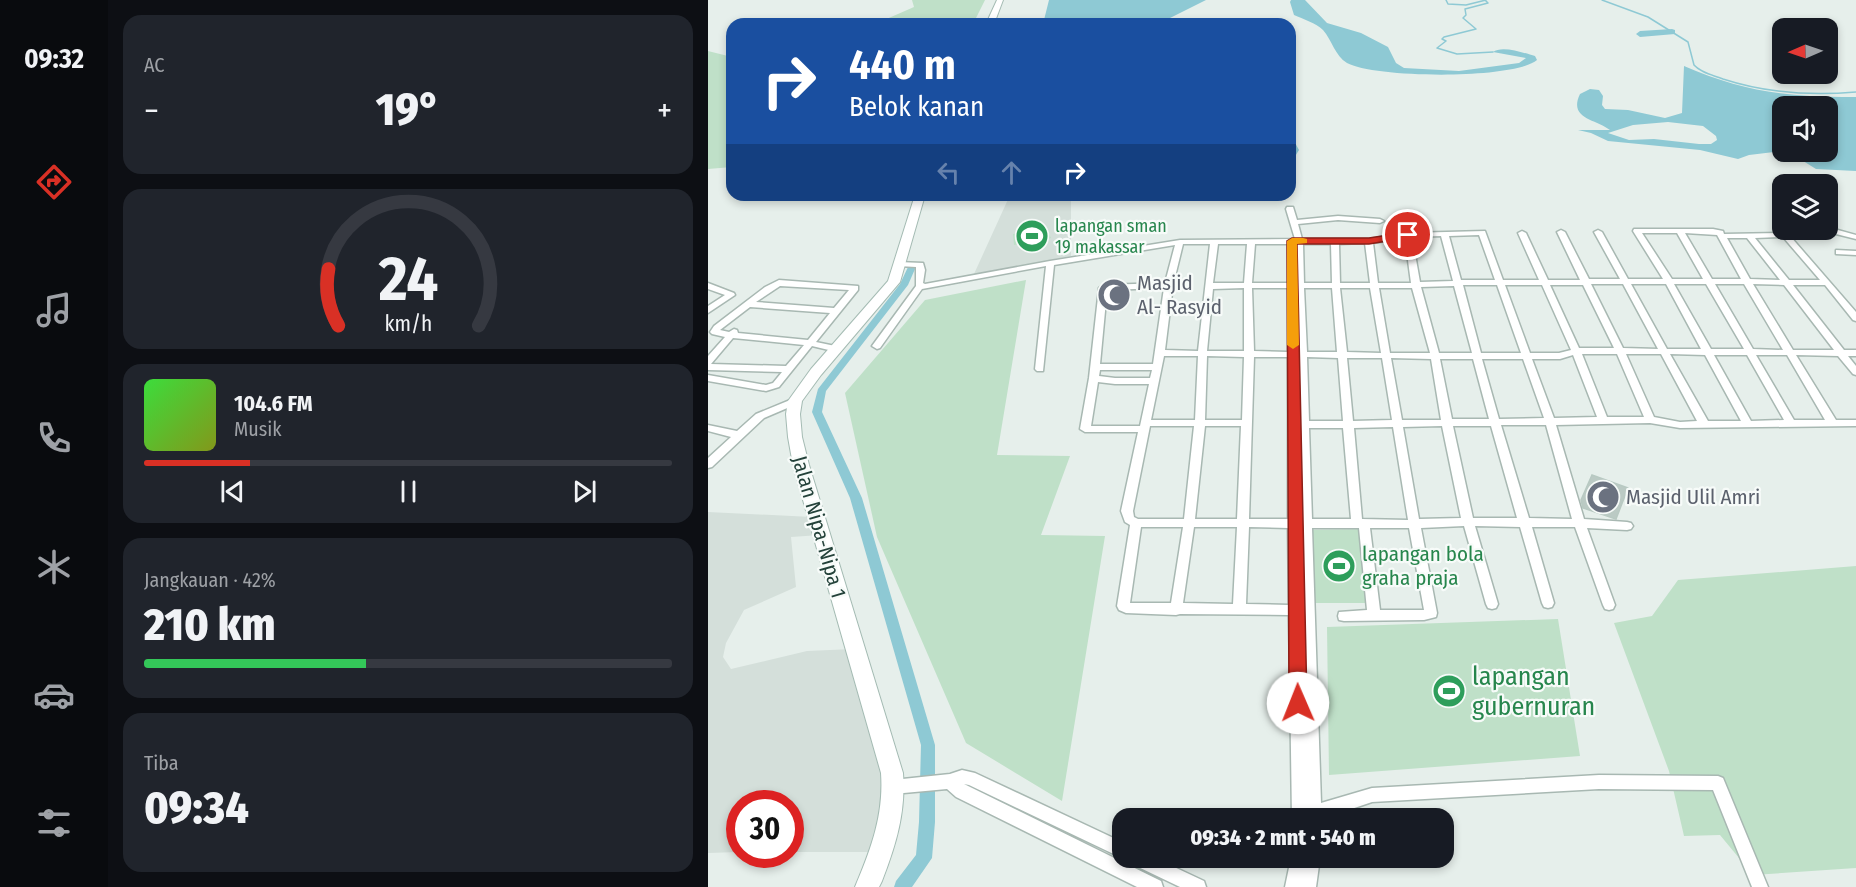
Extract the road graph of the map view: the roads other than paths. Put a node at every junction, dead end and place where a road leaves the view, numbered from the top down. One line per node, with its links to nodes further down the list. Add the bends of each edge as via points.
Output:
1 (1000, 0): 2 (street)
2 (992, 18)
3 (918, 201): 28 (street)
4 (1290, 209): 6 (street)
5 (1380, 221): 6 (street, via 1338,218)
6 (1295, 222): 21 (street)
7 (1680, 231): 15 (street, via 1716,231); 29 (street); 31 (street, via 1637,231)
8 (1562, 232): 34 (street)
9 (1598, 232): 30 (street)
10 (1838, 232): 17 (street)
11 (1522, 233): 33 (street)
12 (1444, 234): 13 (street); 36 (street); 37 (street, via 1482,233)
13 (1408, 235): 23 (street); 43 (street)
14 (1772, 235): 16 (street)
15 (1722, 236): 16 (street); 32 (street)
16 (1750, 236): 35 (street)
17 (1856, 237)
18 (1789, 240): 38 (street)
19 (1214, 241): 20 (street); 24 (street); 46 (street)
20 (1251, 241): 21 (street); 47 (street)
21 (1295, 241): 22 (street); 40 (street)
22 (1335, 241): 23 (street); 41 (street)
23 (1369, 241): 42 (street)
24 (1180, 242): 27 (street); 39 (street)
25 (1839, 252): 26 (street)
26 (1856, 253)
27 (1050, 263): 45 (street); 77 (street)
28 (901, 264): 45 (street, via 920,265); 54 (street, via 886,293)
29 (1707, 280): 31 (street); 32 (street); 60 (street)
30 (1625, 281): 31 (street); 34 (street); 58 (street)
31 (1668, 281): 59 (street)
32 (1746, 281): 35 (street); 61 (street)
33 (1545, 282): 34 (street); 37 (street); 56 (street)
34 (1586, 282): 57 (street)
35 (1787, 282): 38 (street); 64 (street)
36 (1458, 283): 37 (street); 43 (street); 69 (street)
37 (1500, 283): 72 (street)
38 (1827, 283): 51 (street)
39 (1168, 285): 65 (street); 78 (street, via 1103,287)
40 (1296, 285): 41 (street); 47 (street); 66 (street)
41 (1336, 285): 42 (street); 68 (street)
42 (1374, 285): 43 (street); 70 (street)
43 (1416, 285): 71 (street)
44 (708, 286): 49 (street, via 729,292 730,297)
45 (920, 286): 55 (street)
46 (1208, 286): 47 (street); 62 (street)
47 (1248, 286): 63 (street)
48 (747, 304): 50 (street); 50 (street, via 779,283 855,286); 52 (street, via 715,330)
49 (708, 309)
50 (835, 311): 53 (street)
51 (1856, 318)
52 (729, 334): 53 (street); 73 (street)
53 (814, 339): 54 (street); 76 (street)
54 (840, 345): 82 (street)
55 (877, 346)
56 (1576, 351): 57 (street); 72 (street, via 1560,356); 84 (street)
57 (1620, 351): 58 (street); 83 (street)
58 (1663, 351): 59 (street); 93 (street)
59 (1707, 351): 60 (street); 96 (street)
60 (1747, 351): 61 (street); 97 (street)
61 (1788, 351): 64 (street); 94 (street)
62 (1202, 352): 63 (street); 65 (street); 87 (street)
63 (1249, 352): 66 (street); 88 (street)
64 (1840, 352): 67 (street); 79 (street)
65 (1160, 353): 75 (street)
66 (1298, 353): 68 (street); 95 (street)
67 (1856, 353)
68 (1342, 354): 70 (street); 91 (street)
69 (1477, 355): 71 (street); 72 (street); 85 (street)
70 (1387, 356): 71 (street); 92 (street)
71 (1435, 356): 89 (street)
72 (1525, 356): 86 (street)
73 (708, 362)
74 (708, 367): 76 (street)
75 (1156, 367): 78 (street); 81 (street)
76 (789, 369): 80 (street, via 771,388)
77 (1040, 369)
78 (1094, 372): 81 (street, via 1106,380); 98 (street, via 1085,429)
79 (1856, 372)
80 (708, 378)
81 (1154, 381): 98 (street)
82 (795, 401): 100 (street, via 765,412); 121 (street, Jalan Nipa-Nipa 1, via 795,436 801,465)
83 (1650, 420): 84 (street); 93 (street)
84 (1603, 421): 86 (street)
85 (1495, 422): 86 (street); 89 (street); 103 (street)
86 (1550, 422): 106 (street)
87 (1200, 423): 88 (street); 98 (street); 107 (street)
88 (1246, 423): 105 (street)
89 (1447, 423): 92 (street); 102 (street)
90 (1856, 423): 94 (street)
91 (1348, 424): 92 (street); 95 (street); 109 (street)
92 (1397, 424): 110 (street)
93 (1704, 424): 96 (street)
94 (1833, 424): 97 (street)
95 (1298, 425): 108 (street)
96 (1748, 425): 97 (street)
97 (1792, 425)
98 (1145, 426): 104 (street, via 1127,511 1129,519)
99 (708, 428): 100 (street)
100 (739, 435): 101 (street)
101 (708, 464)
102 (1468, 522): 103 (street); 110 (street); 113 (street)
103 (1523, 522): 106 (street); 112 (street)
104 (1136, 523): 107 (street); 115 (street, via 1123,606)
105 (1243, 523): 107 (street); 108 (street); 116 (street)
106 (1579, 523): 111 (street); 114 (street)
107 (1189, 524): 115 (street)
108 (1301, 524): 109 (street); 117 (street); 123 (street)
109 (1361, 524): 110 (street); 119 (street)
110 (1414, 524): 119 (street, via 1431,613)
111 (1627, 526)
112 (1548, 603)
113 (1492, 604)
114 (1609, 605)
115 (1176, 610): 116 (street)
116 (1239, 610): 117 (street)
117 (1296, 610): 122 (street)
118 (1344, 616): 119 (street)
119 (1374, 616)
120 (946, 781): 121 (street); 125 (street, via 962,777 982,783); 130 (street, via 961,792)
121 (893, 787): 129 (street, Jalan Nipa-Nipa 1, via 887,841)
122 (1308, 808)
123 (1309, 808)
124 (1335, 808): 134 (street, via 1372,795 1599,782 1718,783)
125 (1112, 845)
126 (1159, 868): 131 (street)
127 (1297, 868): 132 (street)
128 (1311, 868): 133 (street)
129 (867, 887)
130 (1155, 887)
131 (1198, 887)
132 (1293, 887)
133 (1308, 887)
134 (1760, 887)

